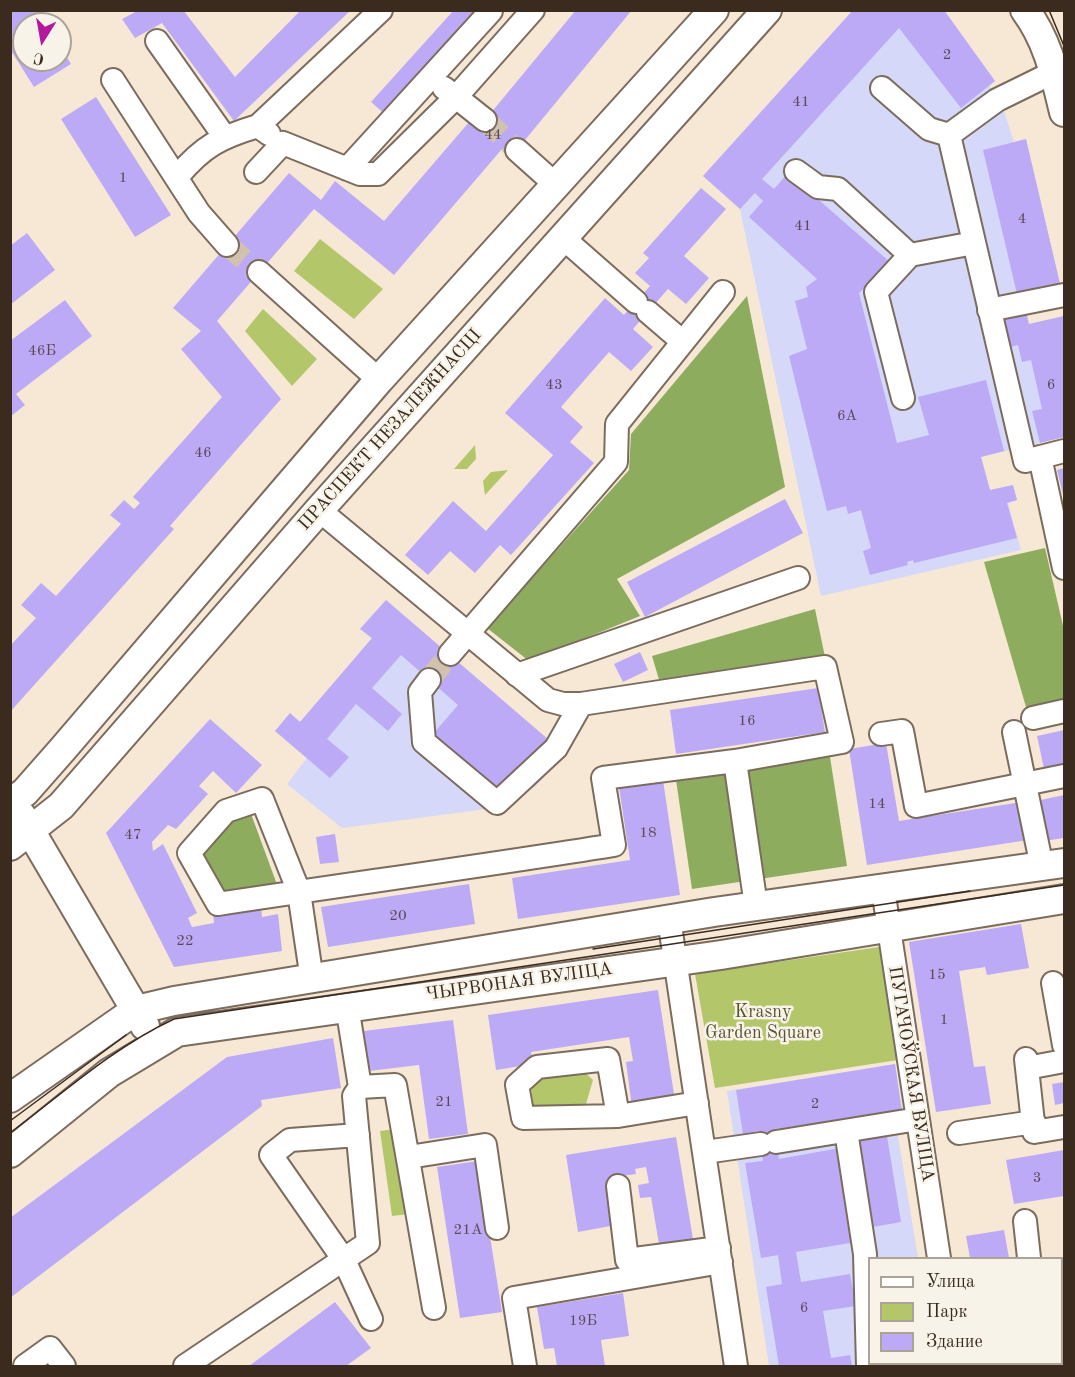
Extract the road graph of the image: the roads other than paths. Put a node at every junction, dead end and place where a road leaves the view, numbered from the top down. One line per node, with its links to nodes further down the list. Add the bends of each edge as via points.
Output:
1 (381, 10): 15 (street)
2 (533, 10): 12 (street)
3 (714, 10): 24 (main road, ПРАСПЕКТ НЕЗАЛЕЖНАСЦІ)
4 (767, 10): 25 (main road, ПРАСПЕКТ НЕЗАЛЕЖНАСЦІ)
5 (1025, 10): 8 (main road, via 1037,27)
6 (491, 11): 9 (street)
7 (157, 41): 17 (street)
8 (1054, 72): 13 (main road); 16 (street, via 997,100)
9 (430, 78): 12 (street); 20 (street)
10 (113, 80): 23 (street)
11 (882, 88): 16 (street, via 929,129)
12 (456, 97): 14 (street); 20 (street, via 378,174 369,176)
13 (1065, 112)
14 (485, 120)
15 (258, 126): 17 (street); 18 (street)
16 (949, 135): 26 (street)
17 (224, 136): 23 (street, via 189,162)
18 (283, 143): 20 (street); 22 (street)
19 (516, 150): 24 (street)
20 (347, 169)
21 (796, 171): 28 (street, via 818,187 838,189)
22 (256, 172)
23 (178, 176): 27 (street, via 199,213)
24 (555, 184): 34 (main road, ПРАСПЕКТ НЕЗАЛЕЖНАСЦІ)
25 (562, 237): 33 (street); 38 (main road, ПРАСПЕКТ НЕЗАЛЕЖНАСЦІ)
26 (974, 243): 28 (street); 32 (street)
27 (227, 245)
28 (910, 255): 35 (street, via 876,292)
29 (259, 272): 34 (street)
30 (723, 292): 33 (street)
31 (1065, 295): 32 (street)
32 (989, 310): 37 (street, via 1025,461)
33 (683, 342): 41 (street, via 617,424 616,462)
34 (379, 380): 53 (main road, ПРАСПЕКТ НЕЗАЛЕЖНАСЦІ, via 25,792)
35 (903, 398)
36 (1065, 451): 37 (street)
37 (1040, 457): 39 (street)
38 (319, 510): 41 (street); 54 (main road, ПРАСПЕКТ НЕЗАЛЕЖНАСЦІ, via 61,806)
39 (1065, 568)
40 (798, 578): 43 (street)
41 (466, 633): 42 (street); 43 (street)
42 (450, 654)
43 (517, 675): 45 (street, via 548,700)
44 (429, 680): 45 (street, via 420,692 424,742 497,803 556,748)
45 (581, 704): 50 (street, via 825,667 842,742)
46 (1065, 711): 47 (street)
47 (1033, 718)
48 (1014, 732): 52 (street)
49 (881, 734): 52 (street, via 902,731 916,806)
50 (735, 761): 57 (street, via 603,778 614,845); 59 (street)
51 (1065, 776): 52 (street)
52 (1025, 785): 55 (street)
53 (12, 802): 54 (main road)
54 (20, 839): 66 (main road)
55 (1053, 865): 56 (main road, ЧЫРВОНАЯ ВУЛІЦА)
56 (883, 889): 59 (main road, ЧЫРВОНАЯ ВУЛІЦА); 61 (street, ПУГАЧОЎСКАЯ ВУЛІЦА)
57 (299, 892): 57 (street, via 218,904 189,853 226,811 262,799); 63 (street)
58 (1065, 899): 61 (main road, ЧЫРВОНАЯ ВУЛІЦА)
59 (756, 906): 60 (main road, ЧЫРВОНАЯ ВУЛІЦА)
60 (669, 920): 62 (street); 63 (main road, ЧЫРВОНАЯ ВУЛІЦА)
61 (889, 927): 62 (main road, ЧЫРВОНАЯ ВУЛІЦА); 74 (street, ПУГАЧОЎСКАЯ ВУЛІЦА)
62 (675, 960): 65 (main road, ЧЫРВОНАЯ ВУЛІЦА); 72 (street)
63 (312, 980): 66 (main road, ЧЫРВОНАЯ ВУЛІЦА)
64 (1053, 983): 68 (street)
65 (347, 1006): 67 (main road, ЧЫРВОНАЯ ВУЛІЦА, via 177,1032); 70 (street)
66 (136, 1010): 67 (main road); 71 (main road, ЧЫРВОНАЯ ВУЛІЦА)
67 (155, 1043): 81 (main road, ЧЫРВОНАЯ ВУЛІЦА, via 109,1074)
68 (1065, 1045)
69 (1065, 1061): 75 (street, via 1026,1063)
70 (360, 1087): 79 (street, via 354,1096); 82 (street, via 395,1084)
71 (10, 1098)
72 (697, 1103): 73 (street); 80 (street)
73 (618, 1116): 73 (street, via 523,1118 518,1085 537,1067 608,1059)
74 (918, 1119): 77 (street); 87 (street, ПУГАЧОЎСКАЯ ВУЛІЦА)
75 (1034, 1122): 76 (street, via 1034,1132); 78 (street)
76 (1065, 1127)
77 (846, 1131): 80 (street); 97 (street, via 865,1254)
78 (959, 1133)
79 (358, 1135): 89 (street, via 368,1243); 89 (street, via 290,1140 271,1155)
80 (705, 1152): 86 (street)
81 (10, 1153)
82 (409, 1157): 85 (street, via 485,1145); 90 (street)
83 (618, 1186): 86 (street, via 627,1260)
84 (1024, 1221): 88 (street)
85 (497, 1227)
86 (720, 1255): 95 (street, via 514,1298); 96 (street)
87 (939, 1257)
88 (1029, 1257)
89 (344, 1260): 91 (street); 94 (street)
90 (434, 1308)
91 (372, 1319)
92 (25, 1366): 93 (street, via 50,1348)
93 (64, 1366)
94 (185, 1366)
95 (525, 1366)
96 (736, 1366)
97 (868, 1366)

